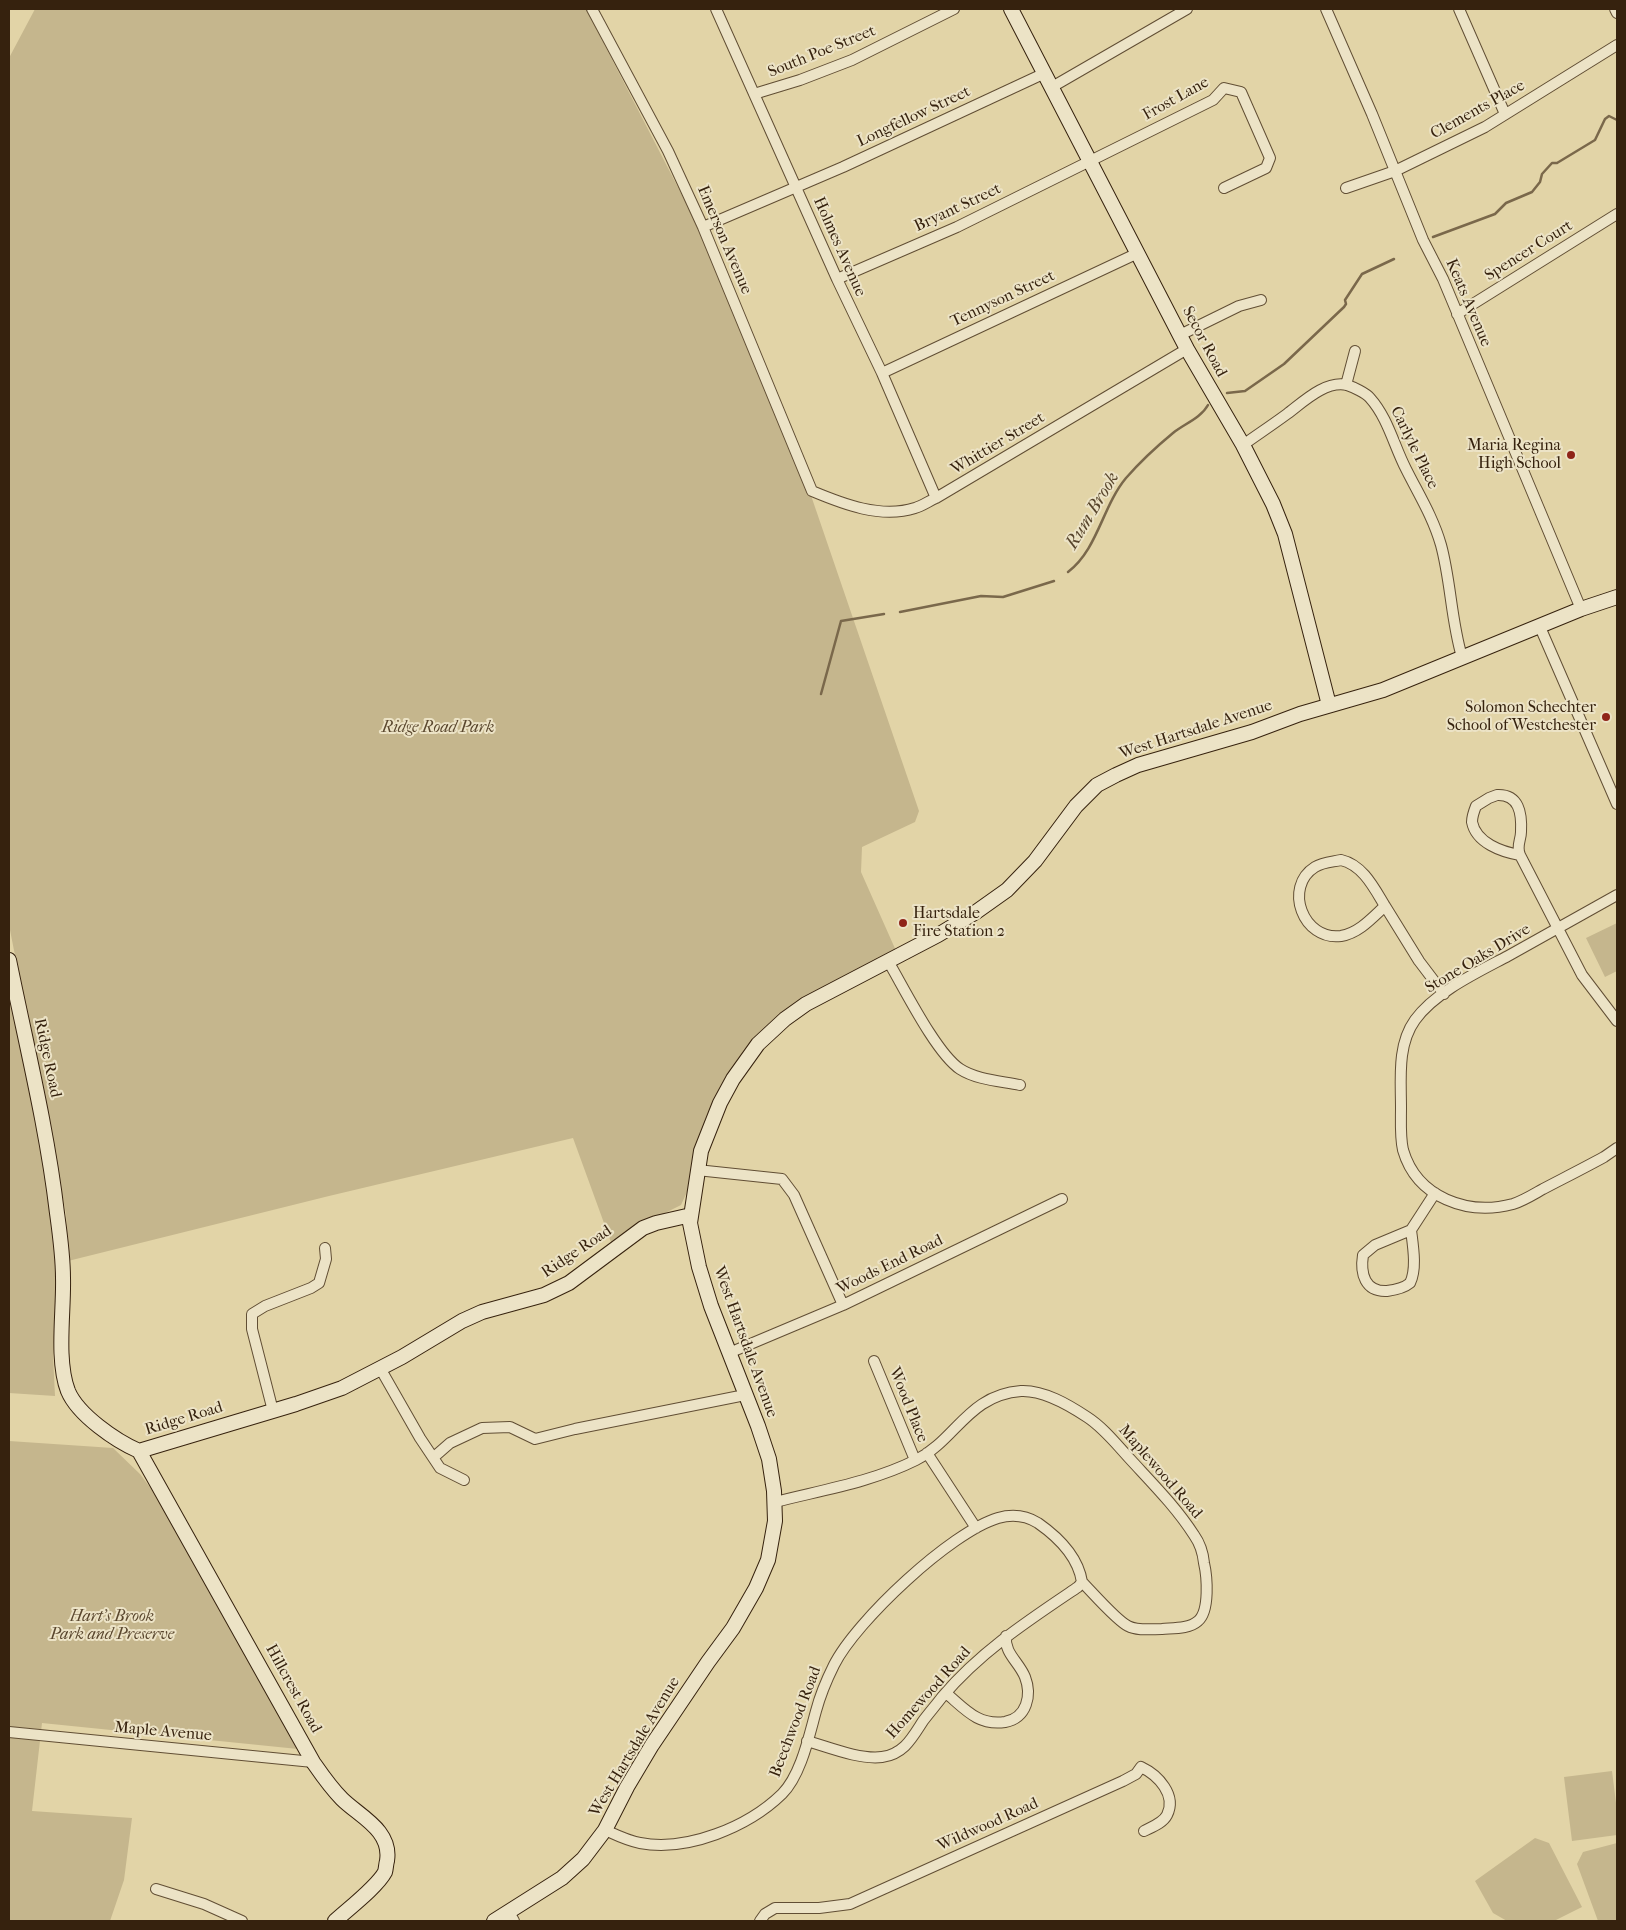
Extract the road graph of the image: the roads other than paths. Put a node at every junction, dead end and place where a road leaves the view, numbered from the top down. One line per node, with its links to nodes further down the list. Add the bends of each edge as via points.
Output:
1 (592, 9): 21 (street, Emerson Avenue, via 668,151)
2 (716, 9): 13 (street, Holmes Avenue)
3 (954, 9): 13 (street, South Poe Street, via 852,60)
4 (1011, 9): 11 (street, Secor Road)
5 (1187, 9): 12 (street)
6 (1326, 9): 16 (street, Keats Avenue)
7 (1458, 9): 14 (street)
8 (1615, 9): 9 (street)
9 (1617, 13)
10 (1617, 45): 14 (street, Clements Place)
11 (1045, 73): 12 (street, Secor Road); 17 (street, Longfellow Street)
12 (1052, 87): 15 (street, Secor Road)
13 (754, 94): 17 (street, Holmes Avenue)
14 (1505, 114): 16 (street, Clements Place)
15 (1090, 160): 18 (street, Frost Lane, via 1213,100 1224,88 1241,92 1270,158 1266,168); 22 (street, Secor Road); 23 (street, Bryant Street, via 957,228)
16 (1395, 171): 19 (street, Clements Place); 25 (street, Keats Avenue)
17 (796, 187): 21 (street, Longfellow Street); 23 (street, Holmes Avenue)
18 (1224, 188)
19 (1346, 188)
20 (1617, 214): 25 (street, Spencer Court)
21 (703, 227): 32 (street, Emerson Avenue)
22 (1138, 253): 26 (street, Secor Road); 29 (street, Tennyson Street)
23 (836, 279): 29 (street, Holmes Avenue)
24 (1261, 300): 26 (street, via 1238,306)
25 (1457, 314): 35 (street, Keats Avenue)
26 (1180, 334): 27 (street, Secor Road)
27 (1186, 349): 31 (street, Secor Road); 33 (street, Whittier Street)
28 (1355, 351): 30 (street)
29 (882, 373): 33 (street, Holmes Avenue)
30 (1346, 385): 31 (street, via 1324,389 1308,398); 37 (street, Carlyle Place, via 1369,396 1377,408 1432,517 1449,577)
31 (1243, 445): 38 (street, Secor Road, via 1273,504 1284,534)
32 (812, 491): 33 (street, Whittier Street, via 838,502 885,513 916,508)
33 (936, 498)
34 (1617, 597): 35 (street, West Hartsdale Avenue)
35 (1581, 609): 36 (street, West Hartsdale Avenue)
36 (1540, 627): 37 (street, West Hartsdale Avenue); 39 (street)
37 (1462, 657): 38 (street, West Hartsdale Avenue, via 1383,690)
38 (1329, 705): 45 (street, West Hartsdale Avenue, via 1252,732 1138,765 1104,782 1076,806 1034,862 1007,890 959,922)
39 (1617, 804)
40 (1520, 854): 40 (street, via 1490,845 1476,832 1472,820 1476,806 1497,795 1512,797 1521,820 1517,849); 43 (street)
41 (1617, 895): 43 (street, Stone Oaks Drive)
42 (1385, 906): 42 (street, via 1355,930 1340,936 1323,934 1314,930 1302,915 1298,893 1304,876 1315,867 1341,860 1351,862 1360,870); 46 (street)
43 (1557, 928): 46 (street, Stone Oaks Drive); 47 (street, via 1582,975)
44 (9, 960): 62 (street, Ridge Road, via 57,1213 63,1277 62,1359 66,1384 82,1411 117,1440)
45 (888, 961): 48 (street, via 928,1029 959,1068 971,1074); 50 (street, West Hartsdale Avenue, via 806,1004 758,1044 720,1103 701,1151)
46 (1444, 994): 51 (street, Stone Oaks Drive, via 1415,1021 1406,1037 1401,1066 1403,1148 1408,1162 1425,1186)
47 (1617, 1021)
48 (1020, 1085)
49 (1617, 1148): 51 (street, Stone Oaks Drive, via 1515,1203 1488,1209 1461,1205 1442,1199)
50 (698, 1170): 53 (street, West Hartsdale Avenue); 56 (street, via 782,1179 794,1195)
51 (1435, 1193): 54 (street)
52 (1062, 1199): 56 (street, Woods End Road)
53 (691, 1215): 57 (street, West Hartsdale Avenue, via 699,1267); 59 (street, Ridge Road, via 644,1228 569,1283 544,1295 468,1318)
54 (1411, 1230): 54 (street, via 1413,1277 1410,1283 1393,1290 1379,1291 1368,1284 1363,1276 1363,1255 1375,1245)
55 (325, 1248): 61 (street, via 326,1259 319,1283 252,1314 252,1329)
56 (844, 1305): 57 (street, Woods End Road)
57 (729, 1352): 60 (street, West Hartsdale Avenue)
58 (874, 1361): 65 (street, Wood Place)
59 (380, 1368): 61 (street, Ridge Road, via 342,1388); 64 (street)
60 (745, 1395): 64 (street, via 535,1439 510,1427 482,1428 450,1444); 67 (street, West Hartsdale Avenue, via 769,1459)
61 (273, 1411): 62 (street, Ridge Road)
62 (139, 1451): 74 (street, Hillcrest Road)
63 (927, 1453): 65 (street, Maplewood Road); 68 (street, Wood Place); 69 (street, Maplewood Road, via 974,1409 1007,1393 1023,1391 1038,1394 1060,1401 1088,1418 1161,1492 1194,1535 1205,1563 1206,1606 1201,1618 1190,1626 1149,1630 1128,1626)
64 (434, 1457): 66 (street, via 440,1468)
65 (915, 1460): 67 (street, Maplewood Road, via 879,1475)
66 (464, 1480)
67 (775, 1502): 75 (street, West Hartsdale Avenue, via 768,1560 756,1588 733,1628 652,1745)
68 (976, 1528): 69 (street, Maplewood Road, via 998,1518 1023,1516 1031,1519 1067,1548); 73 (street, Beechwood Road, via 926,1563 869,1617 834,1665)
69 (1082, 1582): 70 (street, Homewood Road)
70 (1006, 1636): 71 (street, Homewood Road, via 979,1658); 71 (street, via 1009,1652 1024,1676 1028,1700 1024,1711 1009,1721 987,1722 976,1718)
71 (946, 1693): 73 (street, Homewood Road, via 924,1719 912,1740 902,1750 882,1757 867,1757)
72 (9, 1732): 74 (street, Maple Avenue)
73 (807, 1741): 75 (street, Beechwood Road, via 782,1794 738,1826 683,1844 654,1845 638,1843)
74 (313, 1762): 80 (street, Hillcrest Road, via 333,1790 379,1832 388,1853 385,1872)
75 (605, 1830): 78 (street, West Hartsdale Avenue, via 583,1859)
76 (1144, 1831): 82 (street, Wildwood Road, via 1167,1816 1170,1801 1163,1783 1141,1767 1136,1774 850,1904 775,1908)
77 (156, 1889): 79 (street, via 204,1904)
78 (511, 1917): 81 (street, West Hartsdale Avenue)
79 (242, 1921)
80 (335, 1921)
81 (494, 1921)
82 (760, 1921)

